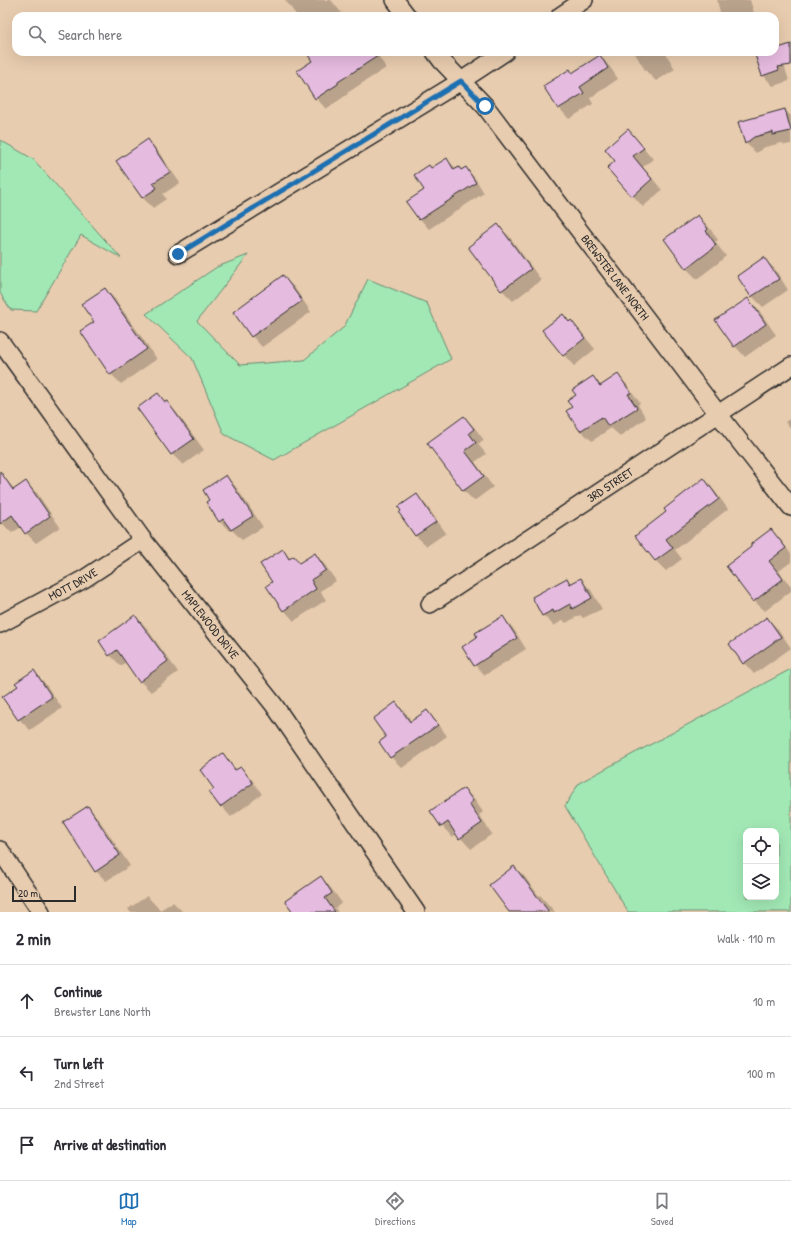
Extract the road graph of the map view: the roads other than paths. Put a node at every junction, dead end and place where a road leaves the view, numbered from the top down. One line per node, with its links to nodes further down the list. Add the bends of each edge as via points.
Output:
1 (395, 0): 3 (street)
2 (584, 0): 4 (street)
3 (404, 12)
4 (566, 12)
5 (439, 56): 7 (street, BREWSTER LANE NORTH)
6 (499, 56): 7 (street)
7 (461, 81): 8 (street); 11 (street, BREWSTER LANE NORTH, via 485,106)
8 (178, 254)
9 (0, 341): 13 (street, MAPLEWOOD DRIVE)
10 (791, 366): 11 (street, 3RD STREET)
11 (719, 415): 12 (street, BREWSTER LANE NORTH); 14 (street, 3RD STREET)
12 (791, 507)
13 (143, 540): 15 (street, MOTT DRIVE, via 84,579); 18 (street, MAPLEWOOD DRIVE, via 274,705)
14 (430, 604)
15 (0, 624)
16 (0, 850): 17 (street)
17 (41, 912)
18 (416, 912)

